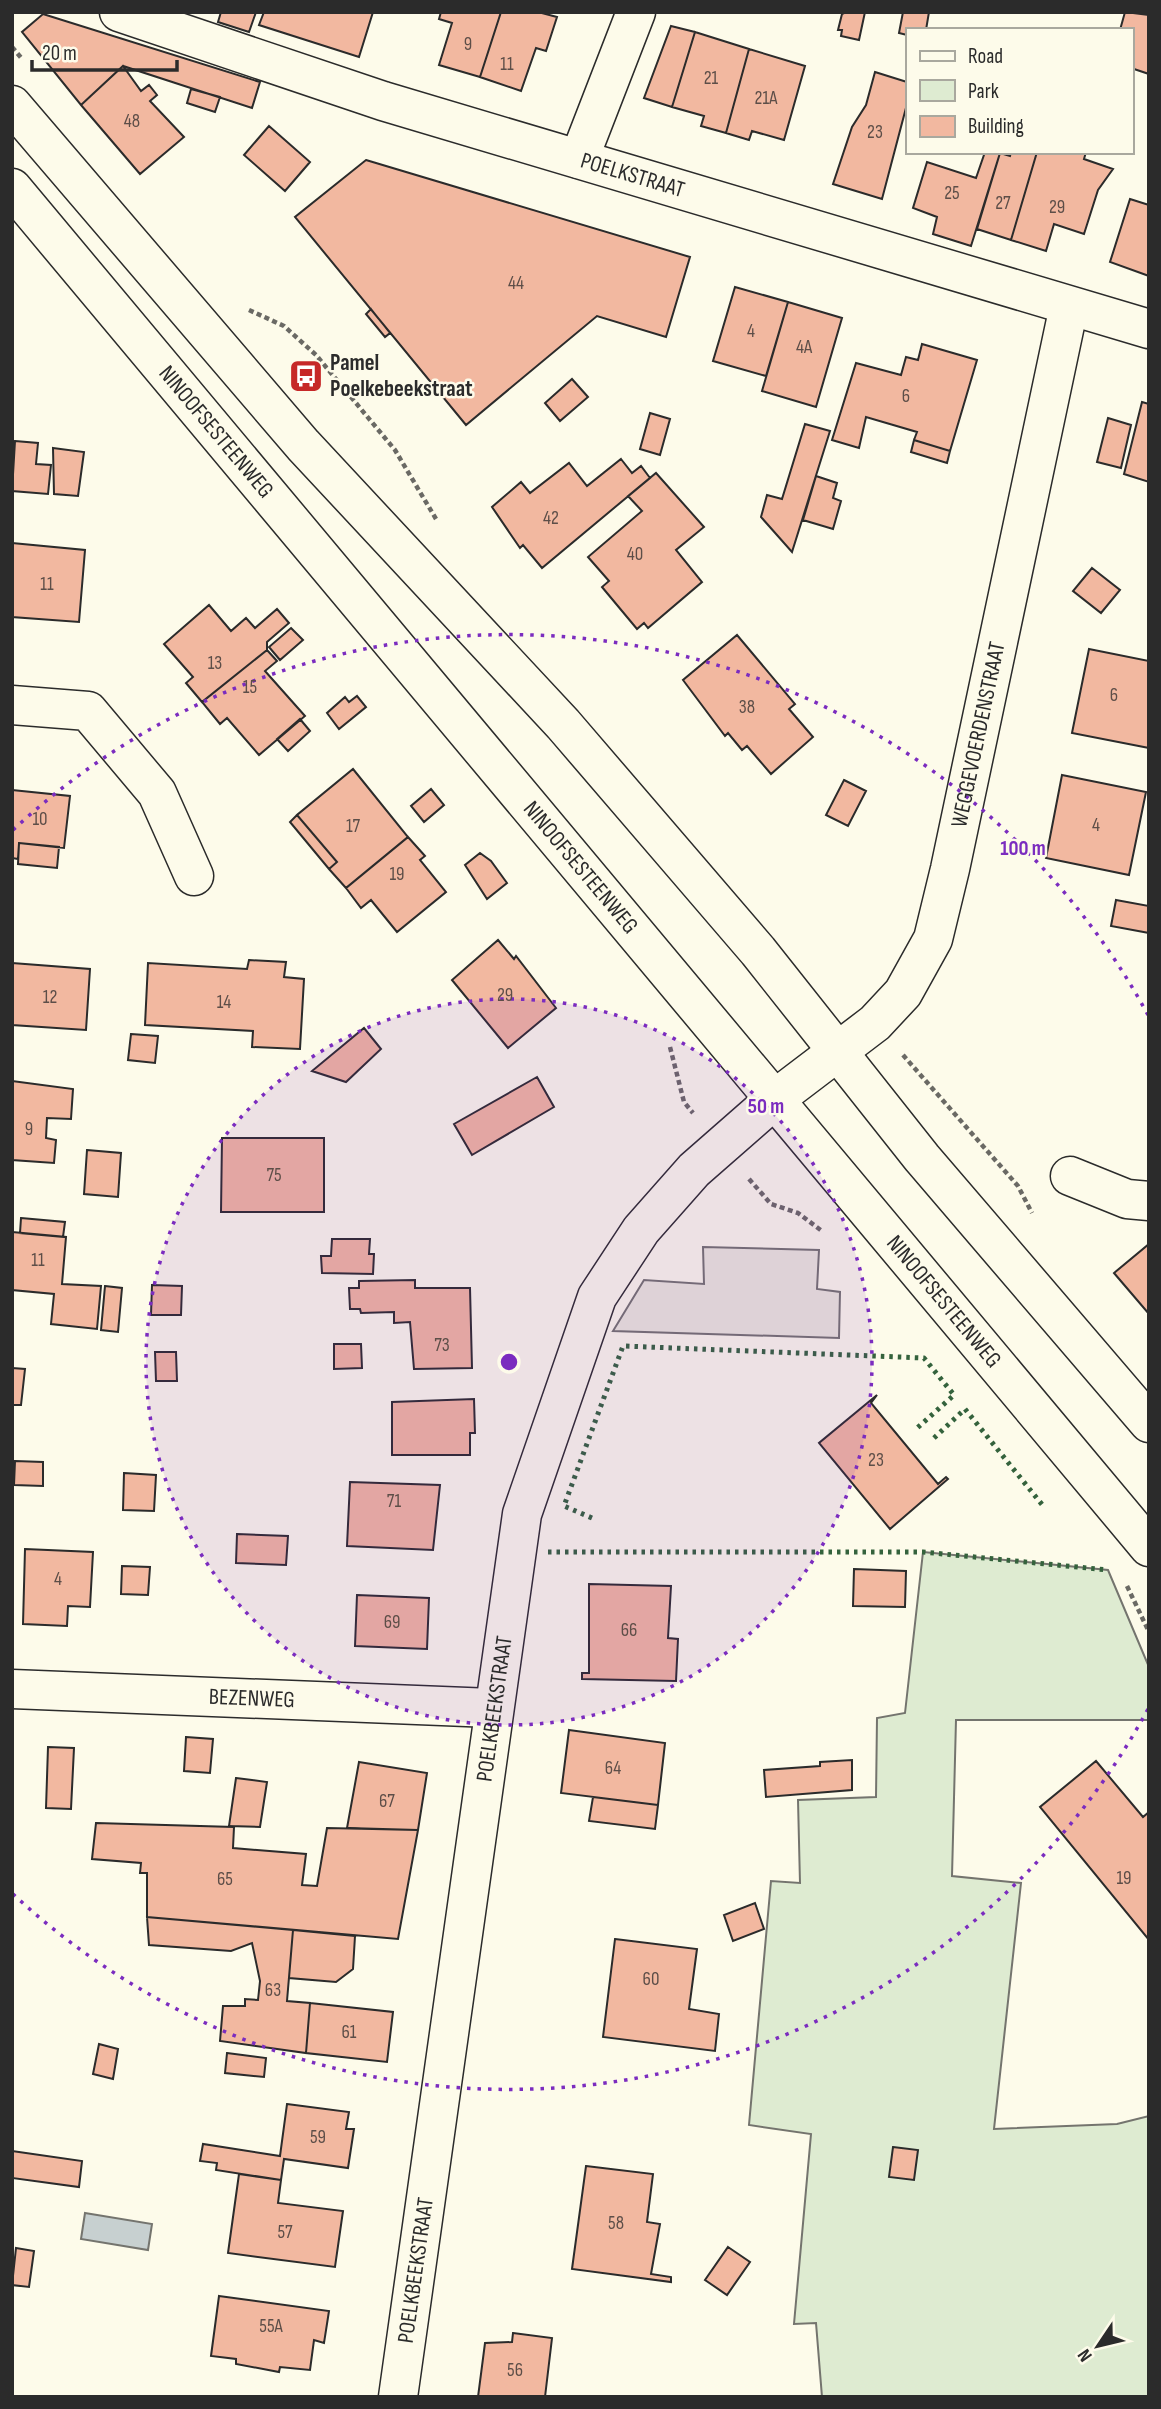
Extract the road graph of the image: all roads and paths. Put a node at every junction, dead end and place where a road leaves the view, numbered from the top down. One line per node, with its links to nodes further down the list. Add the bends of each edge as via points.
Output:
1 (119, 12): 4 (street, POELKSTRAAT, via 383,101)
2 (636, 12): 4 (street)
3 (12, 105): 10 (street, via 303,445 563,724)
4 (579, 159): 6 (street, POELKSTRAAT)
5 (12, 188): 12 (street, NINOOFSESTEENWEG)
6 (1069, 306): 7 (street, POELKSTRAAT); 10 (street, WEGGEVOERDENSTRAAT, via 933,939 904,993 875,1023)
7 (1149, 330)
8 (12, 705): 9 (street, via 88,711 157,793)
9 (194, 876)
10 (838, 1048): 12 (street, WEGGEVOERDENSTRAAT); 16 (street, via 922,1158)
11 (939, 1096): 15 (path, via 1018,1186)
12 (775, 1099): 17 (street, NINOOFSESTEENWEG); 19 (street, POELKBEEKSTRAAT, via 666,1198 597,1297 522,1514)
13 (1070, 1176): 14 (street, via 1128,1199)
14 (1149, 1201)
15 (1035, 1219)
16 (1149, 1423)
17 (1149, 1547)
18 (12, 1689): 19 (street, BEZENWEG)
19 (492, 1709): 20 (street, POELKBEEKSTRAAT)
20 (398, 2397)

